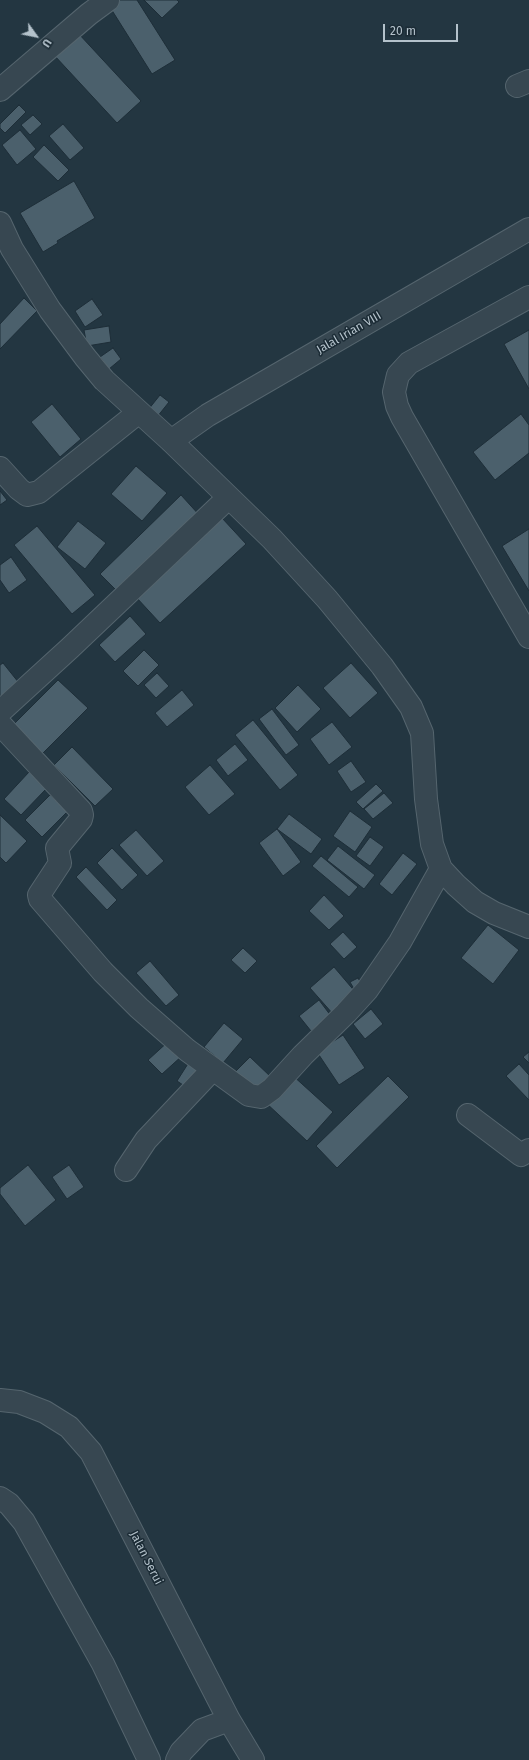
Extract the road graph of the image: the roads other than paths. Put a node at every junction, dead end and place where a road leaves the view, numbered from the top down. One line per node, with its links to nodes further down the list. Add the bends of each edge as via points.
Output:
1 (108, 0): 2 (street)
2 (0, 90)
3 (0, 223): 6 (street, via 12,249 46,303 85,357 104,380)
4 (529, 229): 7 (street, Jalal Irian VIII, via 208,415)
5 (529, 297): 10 (street, via 409,364 398,375 394,392 402,417)
6 (139, 412): 7 (street); 8 (street, via 39,492 27,494)
7 (171, 441): 9 (street)
8 (0, 468)
9 (228, 498): 11 (street); 13 (street, via 272,539 327,600 382,666 411,707 422,733 432,844)
10 (529, 637)
11 (0, 712)
12 (0, 724): 15 (street, via 82,815 57,848 60,863 39,895 40,900 103,972 134,1003 187,1050)
13 (441, 869): 14 (street, via 475,902); 15 (street, via 400,942 367,990 272,1089 261,1097 249,1095)
14 (529, 927)
15 (213, 1069): 18 (street, via 149,1136)
16 (468, 1115): 17 (street, via 521,1155)
17 (529, 1150)
18 (126, 1170)
19 (0, 1400): 21 (street, Jalan Serui, via 19,1402 45,1412 69,1428 91,1452)
20 (0, 1498): 22 (street, via 9,1504 24,1522 103,1664)
21 (229, 1720): 23 (street, via 202,1730 181,1752); 24 (street, Jalan Serui)
22 (149, 1760)
23 (177, 1760)
24 (253, 1760)

